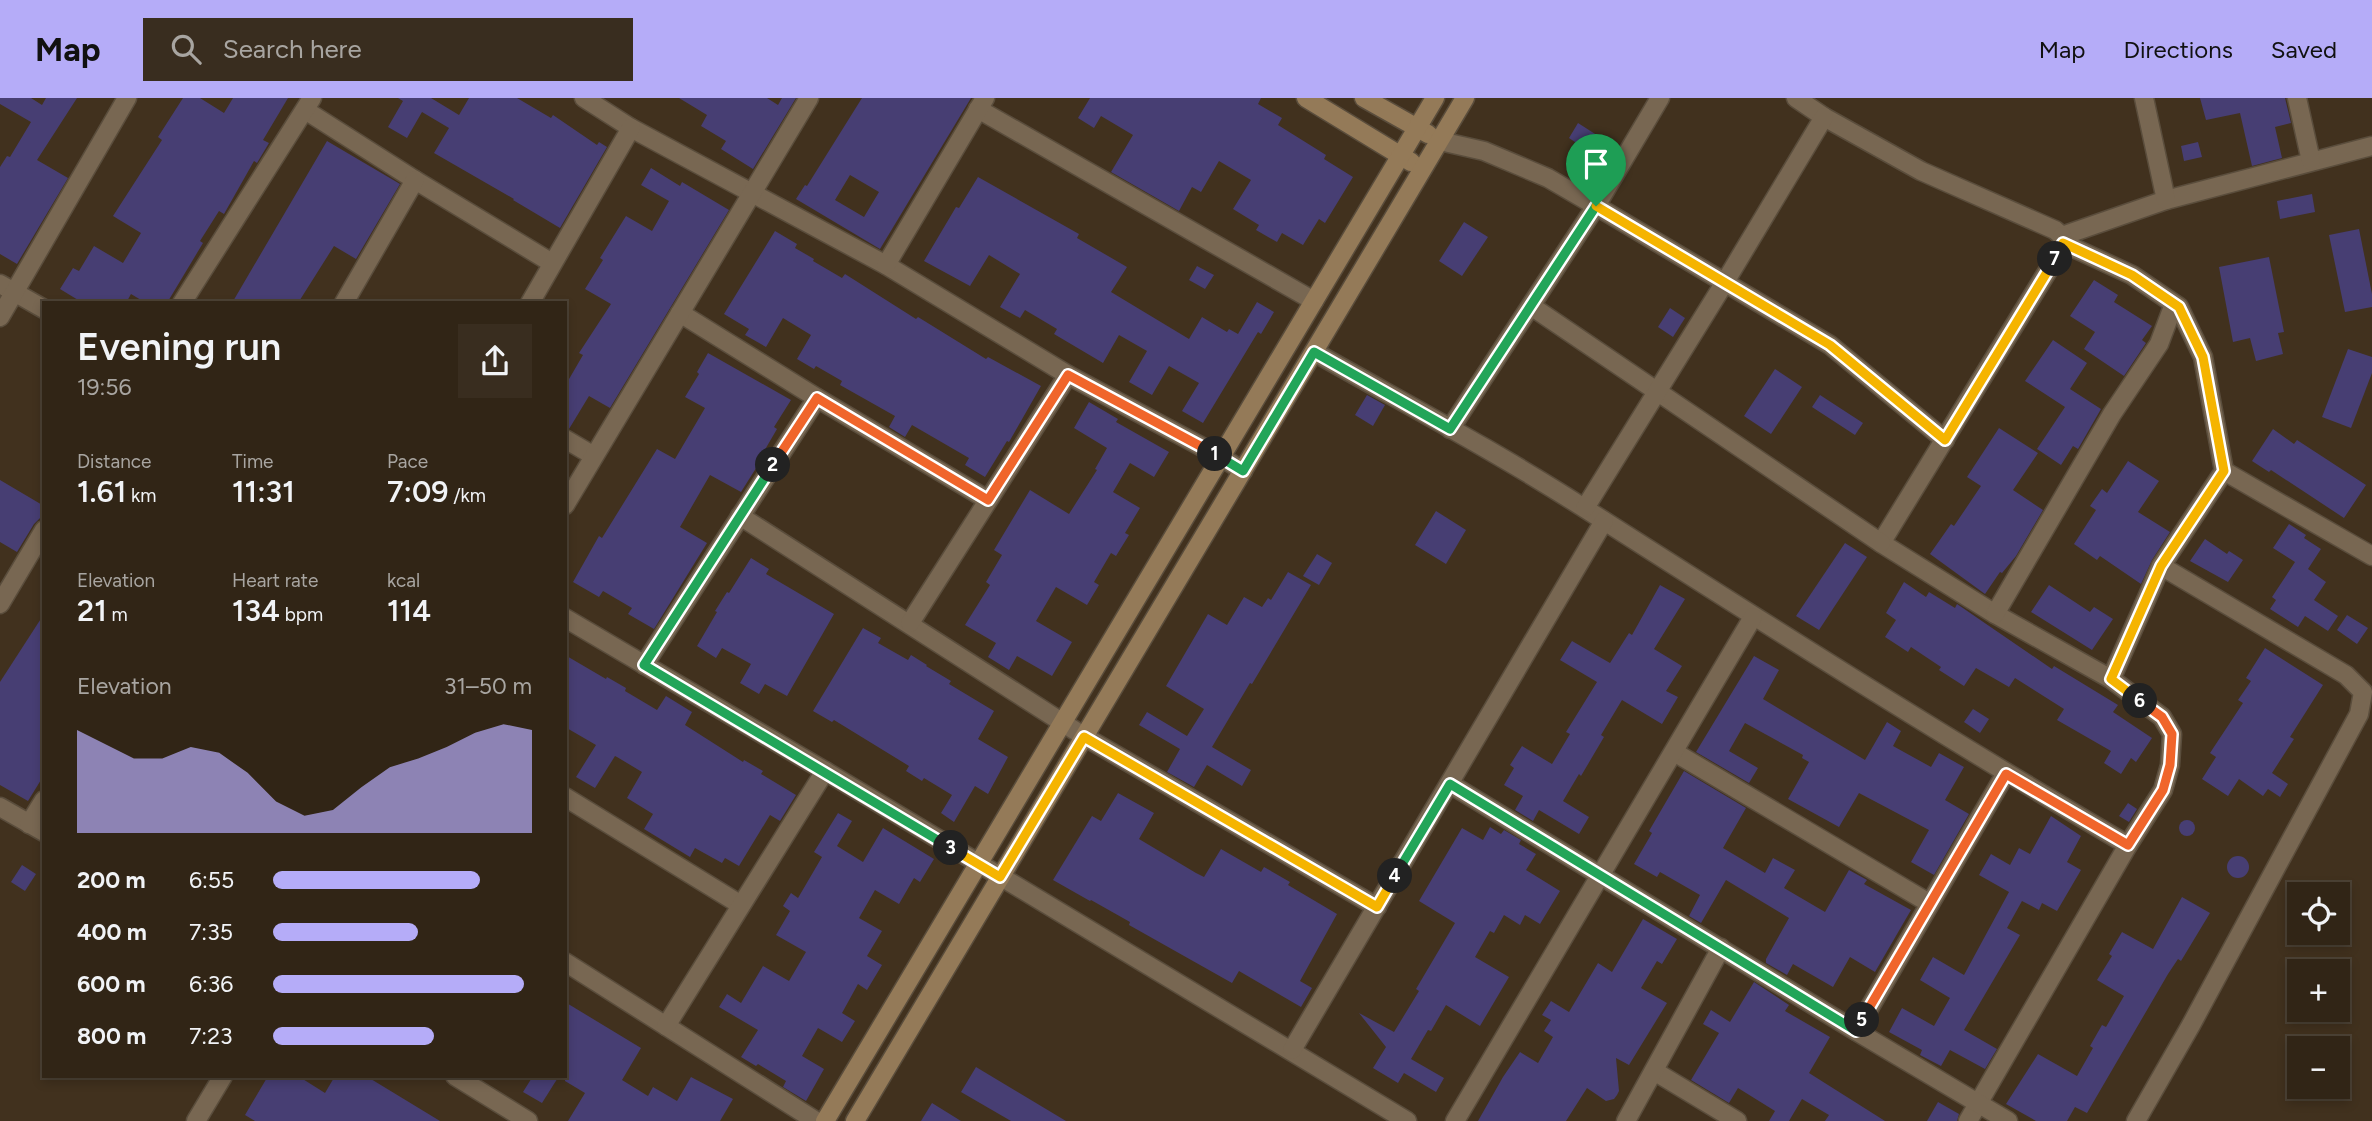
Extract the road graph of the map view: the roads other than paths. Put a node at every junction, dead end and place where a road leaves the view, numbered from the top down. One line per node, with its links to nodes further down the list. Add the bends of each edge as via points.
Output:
1 (127, 98): 30 (street)
2 (584, 98): 15 (street)
3 (809, 98): 23 (street)
4 (1306, 98): 19 (street)
5 (1364, 98): 16 (street)
6 (1435, 98): 16 (street)
7 (1465, 98): 17 (street)
8 (1660, 98): 25 (street)
9 (1796, 98): 14 (street)
10 (2144, 98): 24 (street)
11 (2297, 98): 20 (street)
12 (309, 104): 22 (street); 31 (street)
13 (981, 104): 28 (street); 34 (street)
14 (1824, 117): 26 (street, via 1921,171 2055,230); 29 (street)
15 (631, 128): 23 (street); 27 (street)
16 (1418, 129): 17 (street); 19 (street)
17 (1440, 141): 21 (street); 25 (street, via 1494,155 1548,178)
18 (2372, 146): 20 (street)
19 (1401, 156): 21 (street); 34 (street)
20 (2311, 162): 24 (street)
21 (1423, 169): 40 (street)
22 (415, 180): 27 (street); 32 (street)
23 (752, 193): 28 (street); 38 (street)
24 (2166, 200): 26 (street)
25 (1596, 206): 29 (street); 36 (street)
26 (2063, 239): 35 (street, via 2132,275); 46 (street)
27 (552, 263): 33 (street)
28 (886, 265): 41 (street)
29 (1725, 282): 42 (street); 46 (street, via 1830,345)
30 (7, 288): 37 (street); 39 (street)
31 (183, 301)
32 (345, 301)
33 (531, 301)
34 (1314, 301): 48 (street)
35 (2174, 304): 50 (street, via 2203,357); 61 (street, via 2159,344 2112,414)
36 (1531, 306): 42 (street); 44 (street)
37 (42, 308)
38 (680, 313): 43 (street); 47 (street)
39 (0, 317)
40 (1314, 352): 44 (street); 49 (street)
41 (1068, 375): 48 (street); 51 (street)
42 (1656, 391): 53 (street); 57 (street)
43 (817, 398): 51 (street); 54 (street)
44 (1450, 429): 53 (street)
45 (567, 440): 47 (street)
46 (1945, 440): 57 (street)
47 (594, 456): 52 (street)
48 (1221, 457): 49 (street); 67 (street)
49 (1243, 471): 68 (street)
50 (2224, 471): 58 (street); 59 (street)
51 (988, 500): 64 (street)
52 (567, 502)
53 (1585, 508): 55 (street)
54 (740, 516): 64 (street); 65 (street)
55 (1604, 522): 62 (street); 72 (street)
56 (42, 533): 60 (street)
57 (1881, 544): 61 (street)
58 (2372, 556)
59 (2161, 566): 66 (street); 104 (street, via 2346,675 2363,692 2359,714)
60 (0, 604)
61 (1995, 614): 66 (street)
62 (1753, 617): 69 (street); 71 (street)
63 (567, 619): 65 (street)
64 (910, 624): 67 (street)
65 (644, 665): 70 (street)
66 (2111, 679): 77 (street, via 2162,717 2172,734 2163,790)
67 (1062, 723): 68 (street); 78 (street)
68 (1084, 737): 80 (street); 83 (street)
69 (1674, 752): 79 (street); 81 (street)
70 (825, 771): 78 (street); 82 (street)
71 (2006, 774): 77 (street); 81 (street)
72 (1450, 784): 79 (street); 83 (street)
73 (567, 801): 82 (street)
74 (0, 807): 76 (street)
75 (42, 807): 76 (street)
76 (36, 828)
77 (2128, 845): 92 (street)
78 (978, 864): 80 (street); 96 (street)
79 (1601, 875): 84 (street); 99 (street)
80 (1000, 877): 88 (street); 97 (street)
81 (1929, 903): 87 (street)
82 (741, 905): 86 (street)
83 (1377, 907): 88 (street)
84 (1721, 948): 87 (street); 89 (street)
85 (567, 963): 86 (street)
86 (666, 1026): 95 (street)
87 (1856, 1031): 92 (street)
88 (1292, 1050): 98 (street)
89 (1654, 1071): 100 (street); 101 (street)
90 (222, 1078): 93 (street)
91 (458, 1078): 94 (street)
92 (1978, 1104): 102 (street); 103 (street)
93 (196, 1121)
94 (528, 1121)
95 (816, 1121)
96 (824, 1121)
97 (855, 1121)
98 (1407, 1121)
99 (1455, 1121)
100 (1626, 1121)
101 (1737, 1121)
102 (1968, 1121)
103 (2008, 1121)
104 (2136, 1121)

